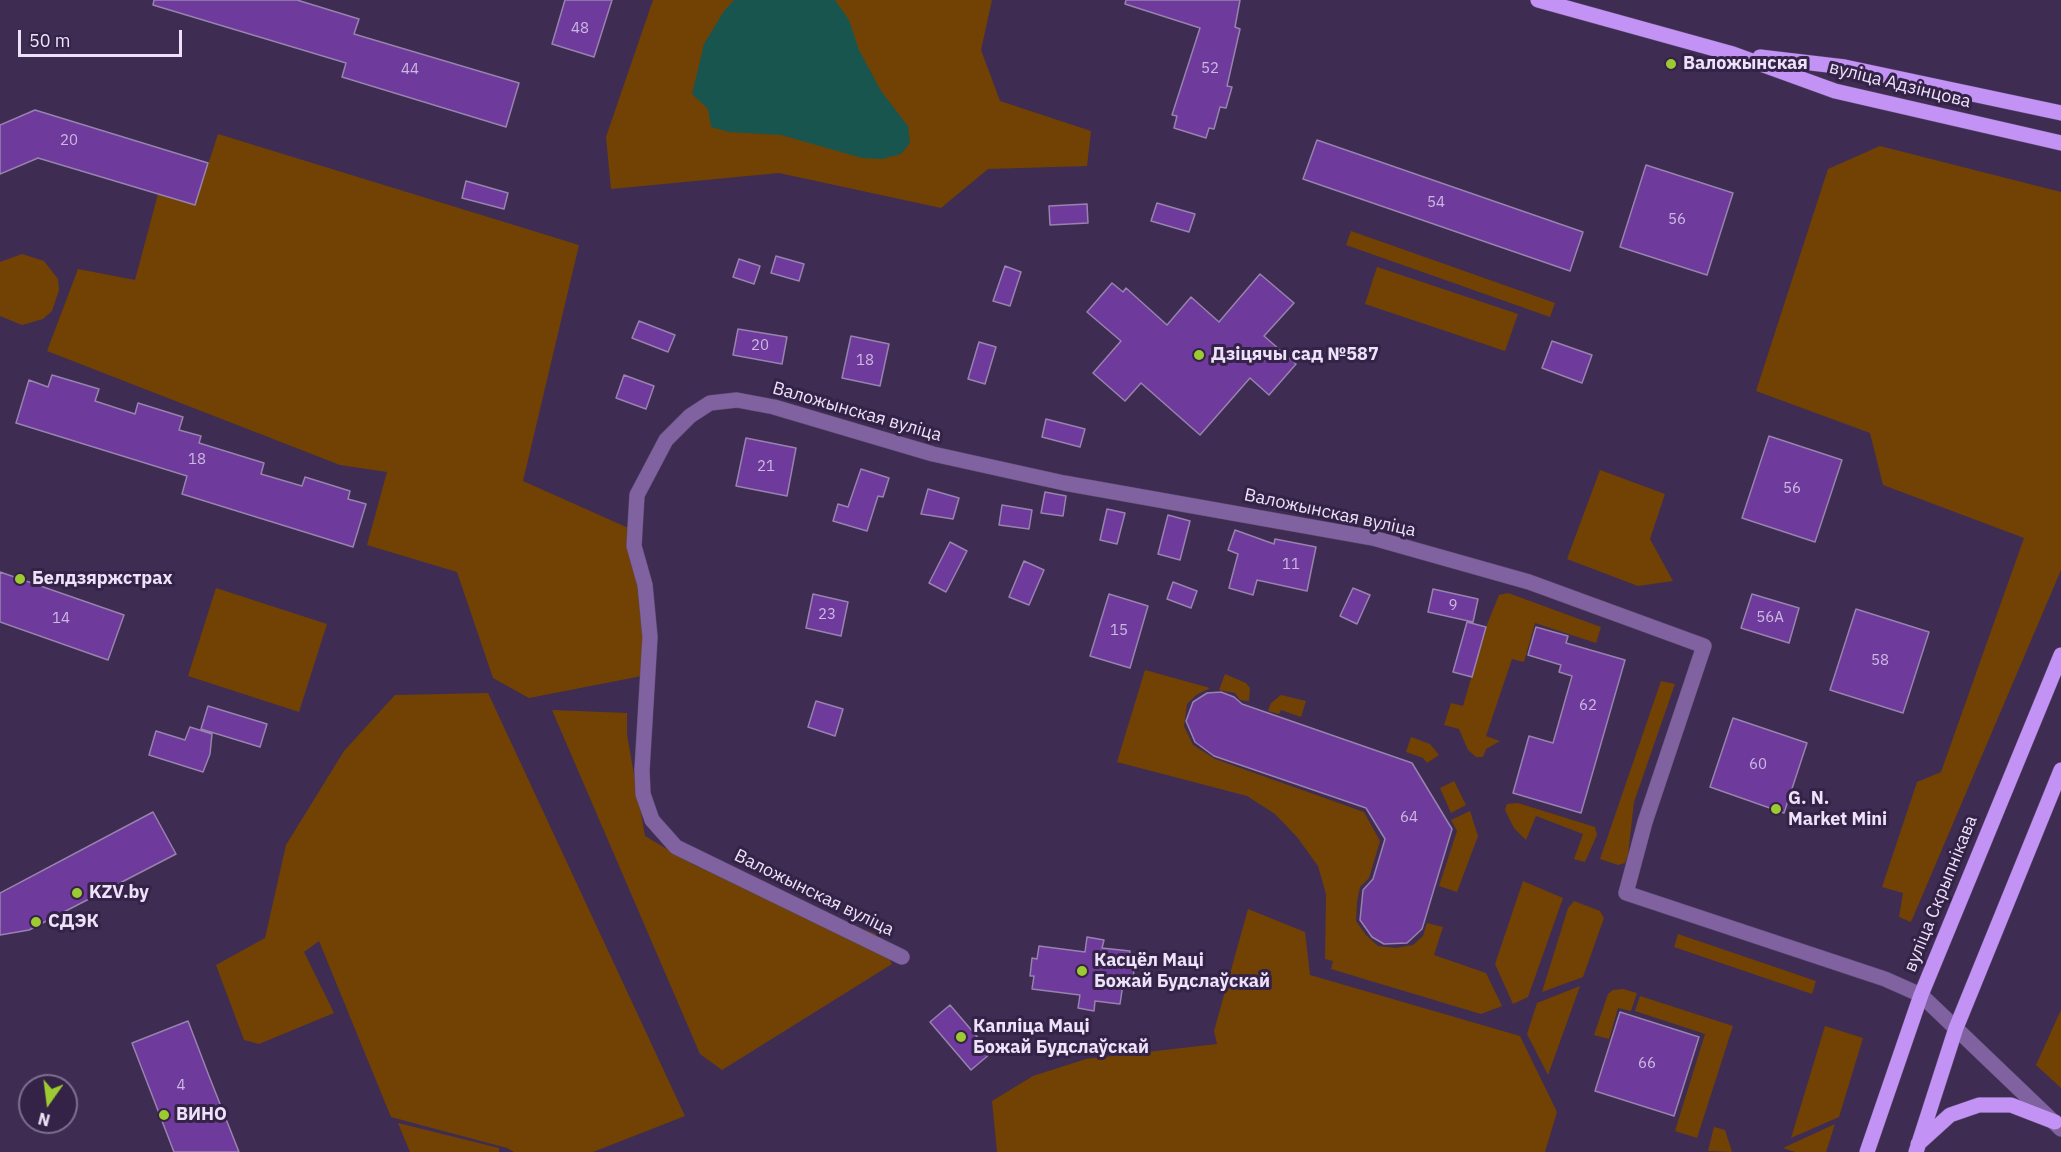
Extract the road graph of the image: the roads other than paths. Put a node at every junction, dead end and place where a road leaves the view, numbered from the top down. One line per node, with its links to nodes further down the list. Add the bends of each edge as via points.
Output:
1 (1539, 0): 2 (main road, вуліца Адзінцова)
2 (1733, 54): 3 (main road, вуліца Адзінцова, via 1845,67); 4 (main road, вуліца Адзінцова, via 1835,91)
3 (2061, 112)
4 (2061, 143)
5 (2061, 654): 8 (main road, вуліца Скрыпнікава)
6 (2061, 770): 9 (main road)
7 (902, 957): 8 (street, Валожынская вуліца, via 676,847 652,819 642,770 650,637 645,585 634,546 637,495 666,440 710,403 737,400 774,407 933,454 1064,483 1373,538 1529,582 1704,646 1645,822 1626,893)
8 (1921, 994): 9 (street); 12 (main road, вуліца Скрыпнікава)
9 (1956, 1028): 10 (street); 11 (main road)
10 (2058, 1125): 11 (main road, via 2011,1106 1979,1105 1950,1115)
11 (1917, 1148)
12 (1867, 1152)

